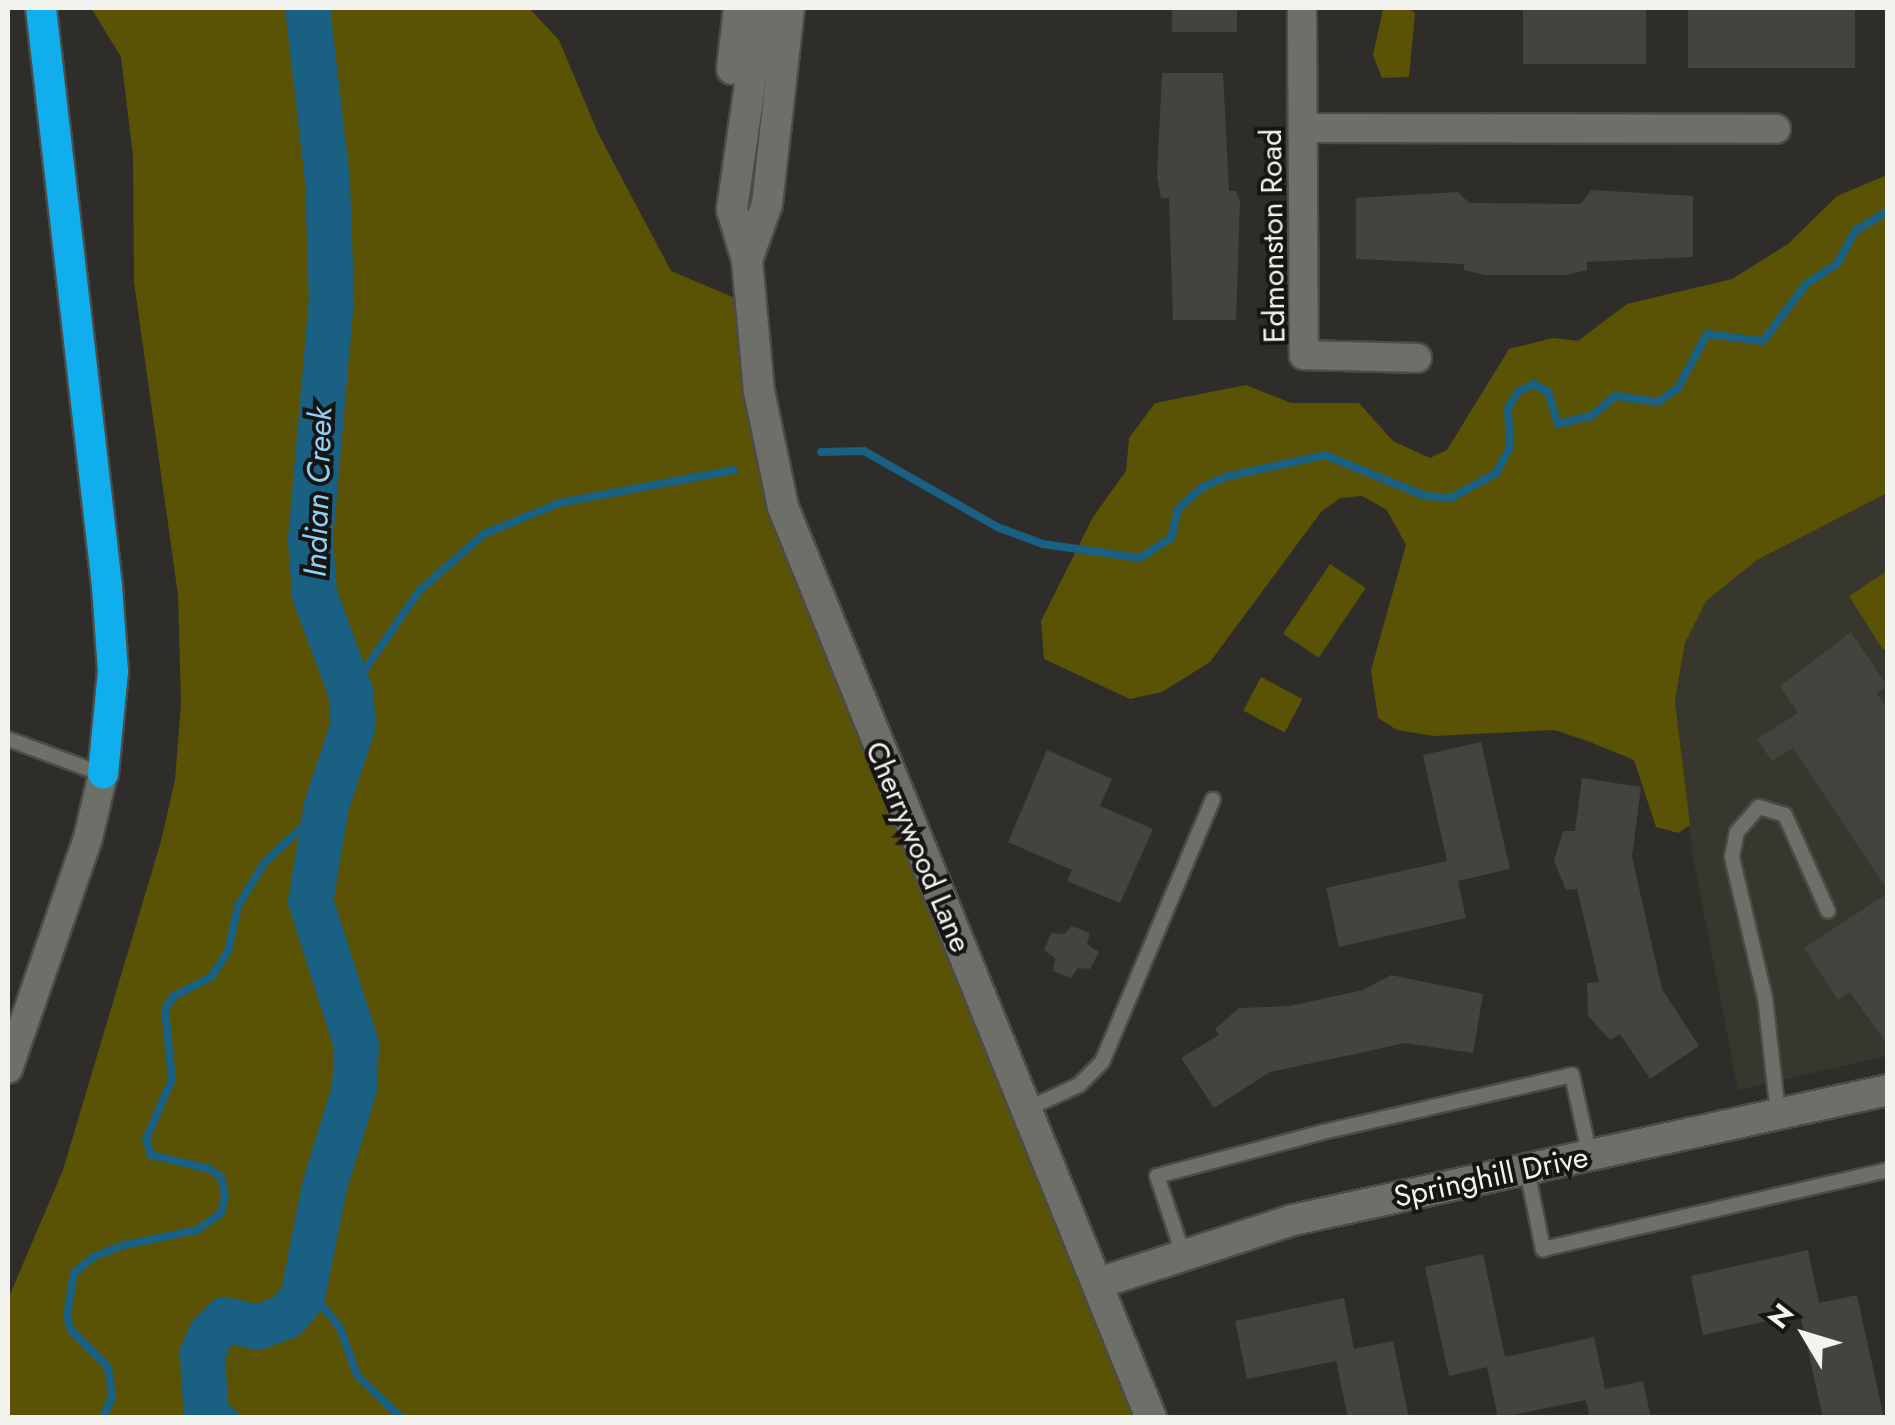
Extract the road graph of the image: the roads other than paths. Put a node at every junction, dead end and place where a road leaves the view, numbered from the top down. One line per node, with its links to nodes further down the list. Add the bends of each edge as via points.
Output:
1 (41, 8): 12 (highway, via 107,586 113,671)
2 (739, 8): 8 (street, via 731,94)
3 (761, 8): 8 (street, Cherrywood Lane)
4 (789, 8): 9 (street, Cherrywood Lane, via 768,204)
5 (1302, 8): 6 (street, Edmonston Road)
6 (1303, 128): 7 (street); 10 (street, Edmonston Road, via 1304,356)
7 (1776, 129)
8 (742, 140): 9 (street, Cherrywood Lane, via 732,210)
9 (747, 260): 17 (street, Cherrywood Lane, via 759,391 796,547)
10 (1416, 358)
11 (8, 739): 12 (lane)
12 (103, 774): 15 (street, via 88,838)
13 (1214, 799): 17 (lane, via 1102,1062 1079,1085)
14 (1828, 911): 18 (lane, via 1785,815 1760,807 1737,832 1732,857 1765,998)
15 (8, 1069)
16 (1888, 1090): 18 (street, Springhill Drive)
17 (1027, 1109): 23 (street, Cherrywood Lane)
18 (1778, 1114): 19 (street, Springhill Drive)
19 (1590, 1156): 20 (street, Springhill Drive); 22 (lane, via 1572,1075 1323,1132 1158,1176)
20 (1527, 1170): 21 (lane, via 1542,1249); 22 (street, Springhill Drive)
21 (1888, 1170)
22 (1182, 1251): 23 (street, Springhill Drive)
23 (1099, 1283): 24 (street, Cherrywood Lane)
24 (1151, 1418)

